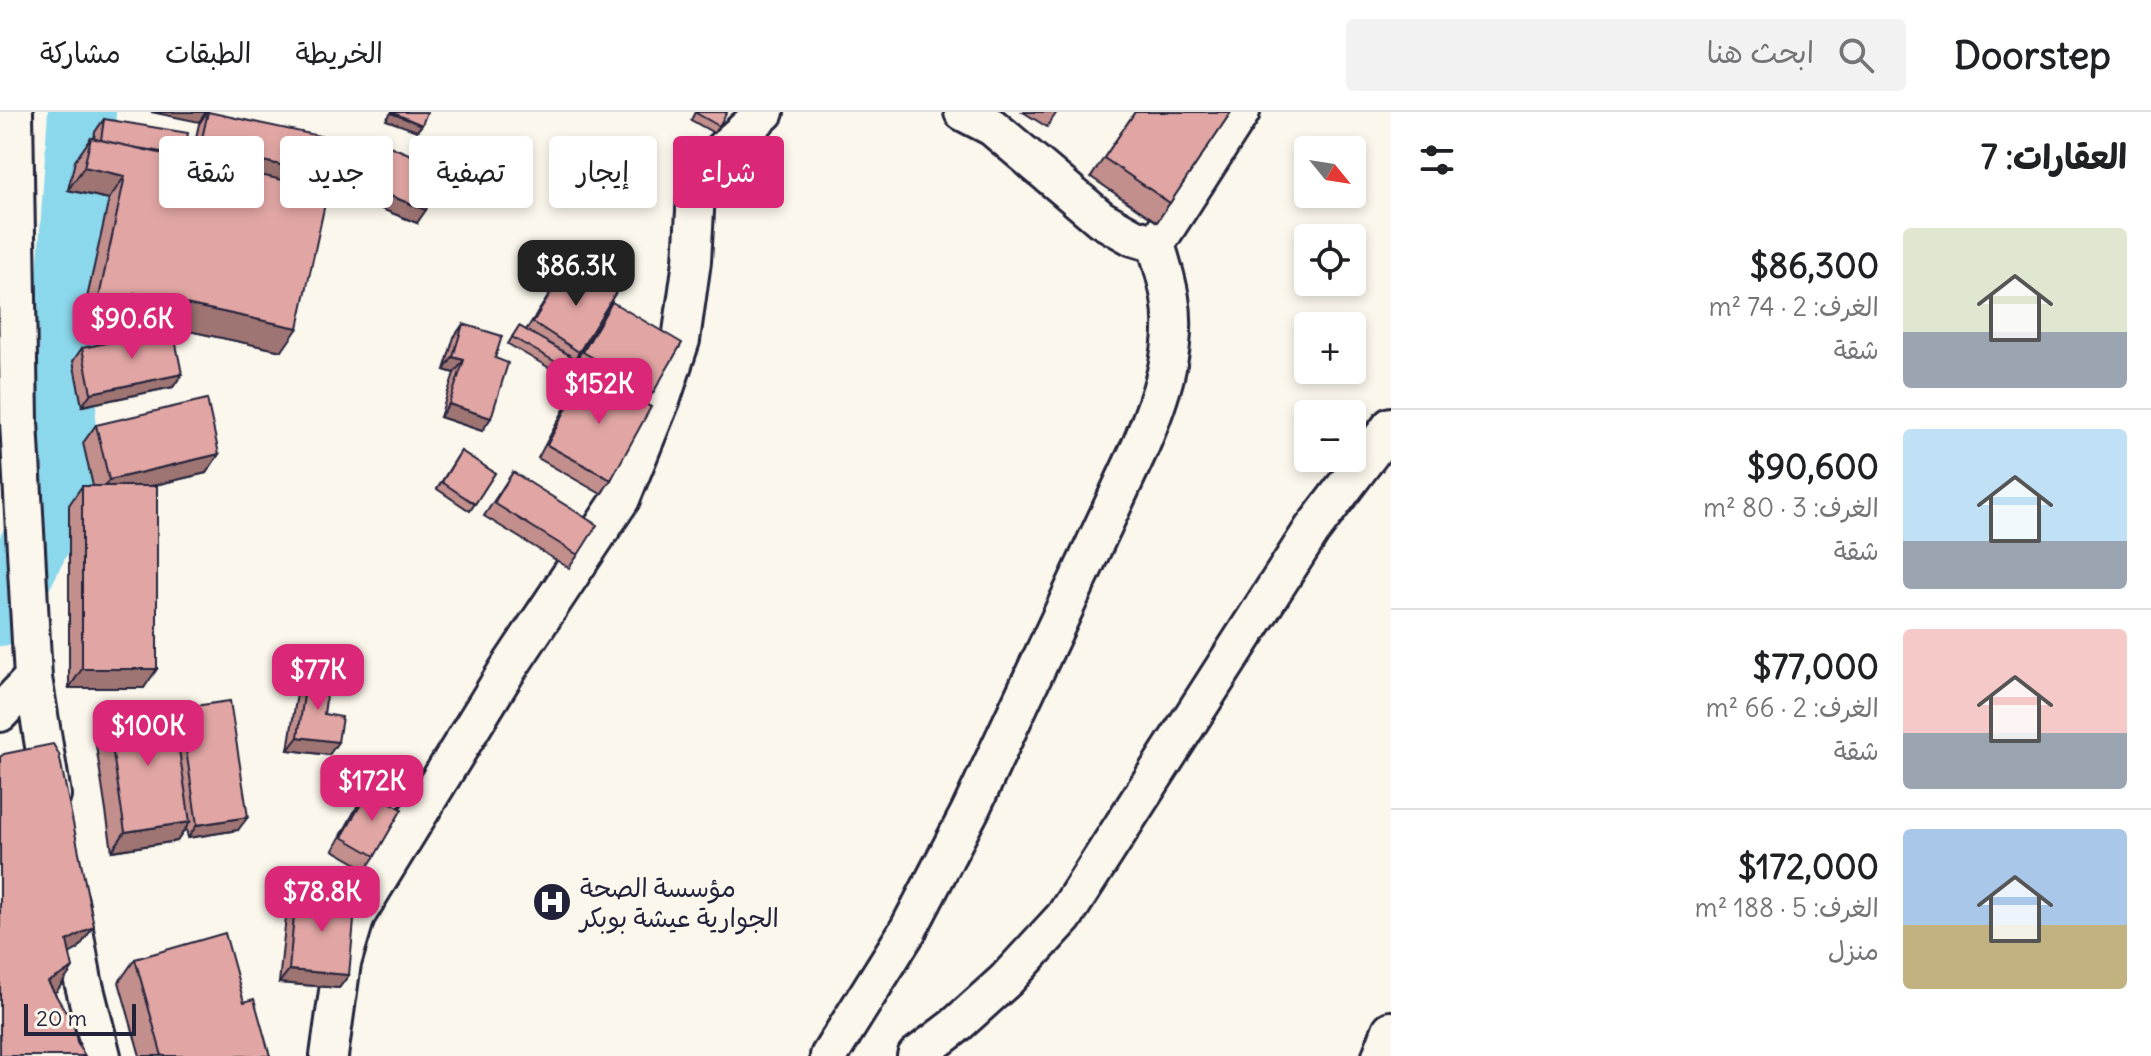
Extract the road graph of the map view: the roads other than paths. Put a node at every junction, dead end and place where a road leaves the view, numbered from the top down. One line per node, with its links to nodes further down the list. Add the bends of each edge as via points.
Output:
1 (14, 112): 6 (street)
2 (963, 112): 5 (street, via 992,127 1101,219)
3 (1241, 112): 5 (street)
4 (746, 117): 14 (street, via 696,194 681,340 621,499 508,669 356,916 342,963)
5 (1156, 244): 15 (street, via 1170,300 1171,337 1154,413 970,811 908,930)
6 (9, 313): 8 (street)
7 (1391, 426): 16 (street, via 1312,530 1064,917 1006,980)
8 (33, 678): 9 (street); 10 (street)
9 (0, 713)
10 (58, 829)
11 (65, 875): 13 (street)
12 (1391, 1030): 17 (street)
13 (102, 1056)
14 (329, 1056)
15 (829, 1056)
16 (916, 1056)
17 (1381, 1056)

